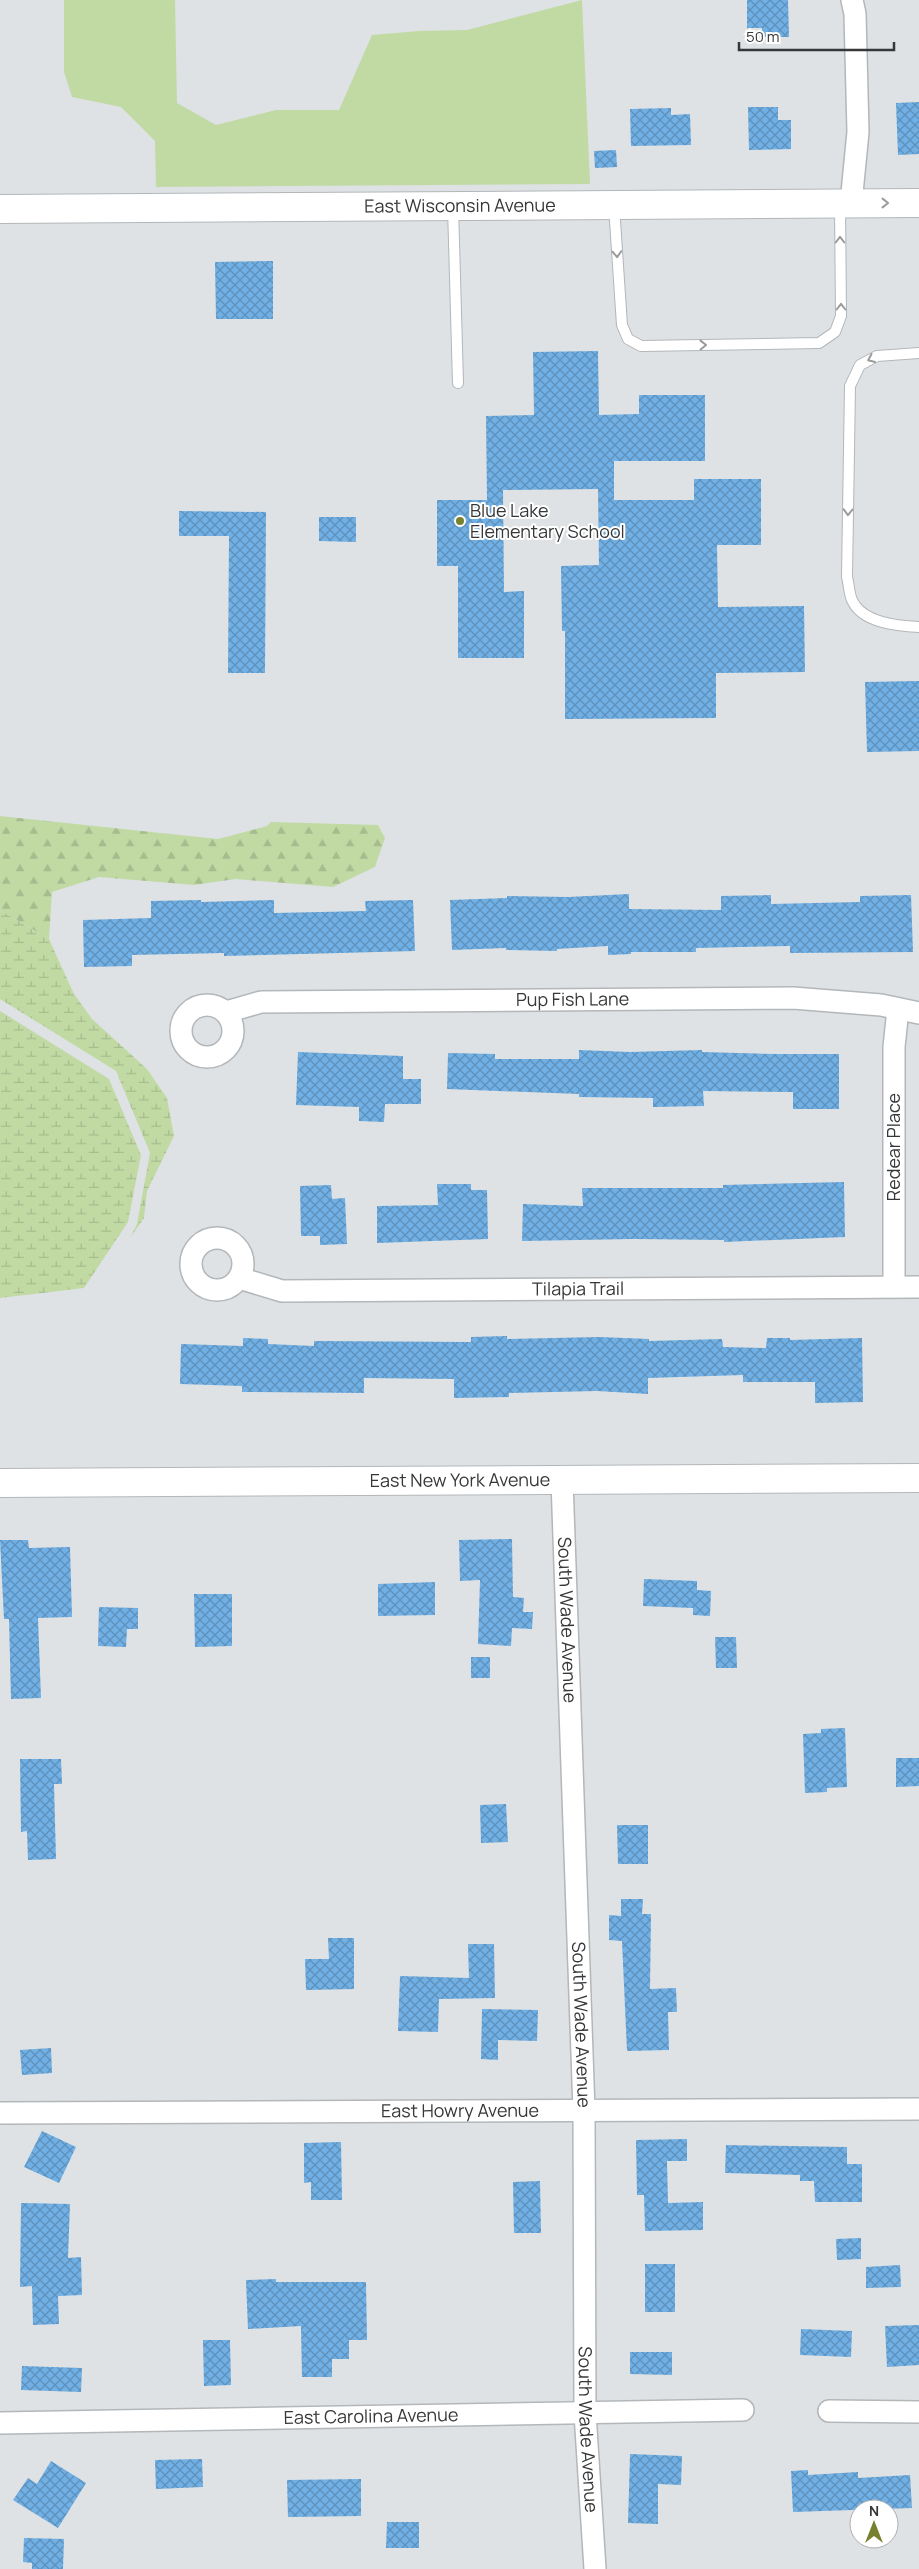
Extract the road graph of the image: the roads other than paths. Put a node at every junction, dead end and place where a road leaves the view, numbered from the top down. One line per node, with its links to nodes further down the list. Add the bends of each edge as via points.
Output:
1 (852, 0): 3 (street, via 858,132)
2 (919, 203): 3 (main road, East Wisconsin Avenue, one-way to 2)
3 (846, 204): 4 (main road, East Wisconsin Avenue); 4 (lane, one-way to 3, via 622,325 628,339 641,346 819,343 835,332 841,316)
4 (614, 205): 5 (main road, East Wisconsin Avenue)
5 (453, 206): 6 (main road, East Wisconsin Avenue); 8 (lane)
6 (0, 209)
7 (919, 353): 9 (lane, one-way to 9, via 877,356 860,364 850,386 847,577 852,601 865,613 894,626)
8 (458, 383)
9 (919, 626)
10 (898, 1009): 11 (street, Pup Fish Lane, via 784,998 262,1002); 12 (street, Pup Fish Lane); 14 (street, Redear Place, via 894,1047)
11 (226, 1012)
12 (919, 1013)
13 (239, 1278): 14 (street, Tilapia Trail, via 282,1291)
14 (894, 1286): 15 (street, Tilapia Trail)
15 (919, 1287)
16 (919, 1478): 17 (main road, East New York Avenue)
17 (562, 1480): 18 (main road, East New York Avenue); 20 (street, South Wade Avenue)
18 (0, 1483)
19 (919, 2109): 20 (street, East Howry Avenue)
20 (584, 2111): 21 (street, East Howry Avenue); 25 (street, South Wade Avenue)
21 (0, 2113)
22 (743, 2410): 25 (street, East Carolina Avenue)
23 (829, 2411): 24 (street)
24 (919, 2412)
25 (585, 2413): 26 (street, East Carolina Avenue); 27 (street, South Wade Avenue)
26 (0, 2423)
27 (596, 2569)

